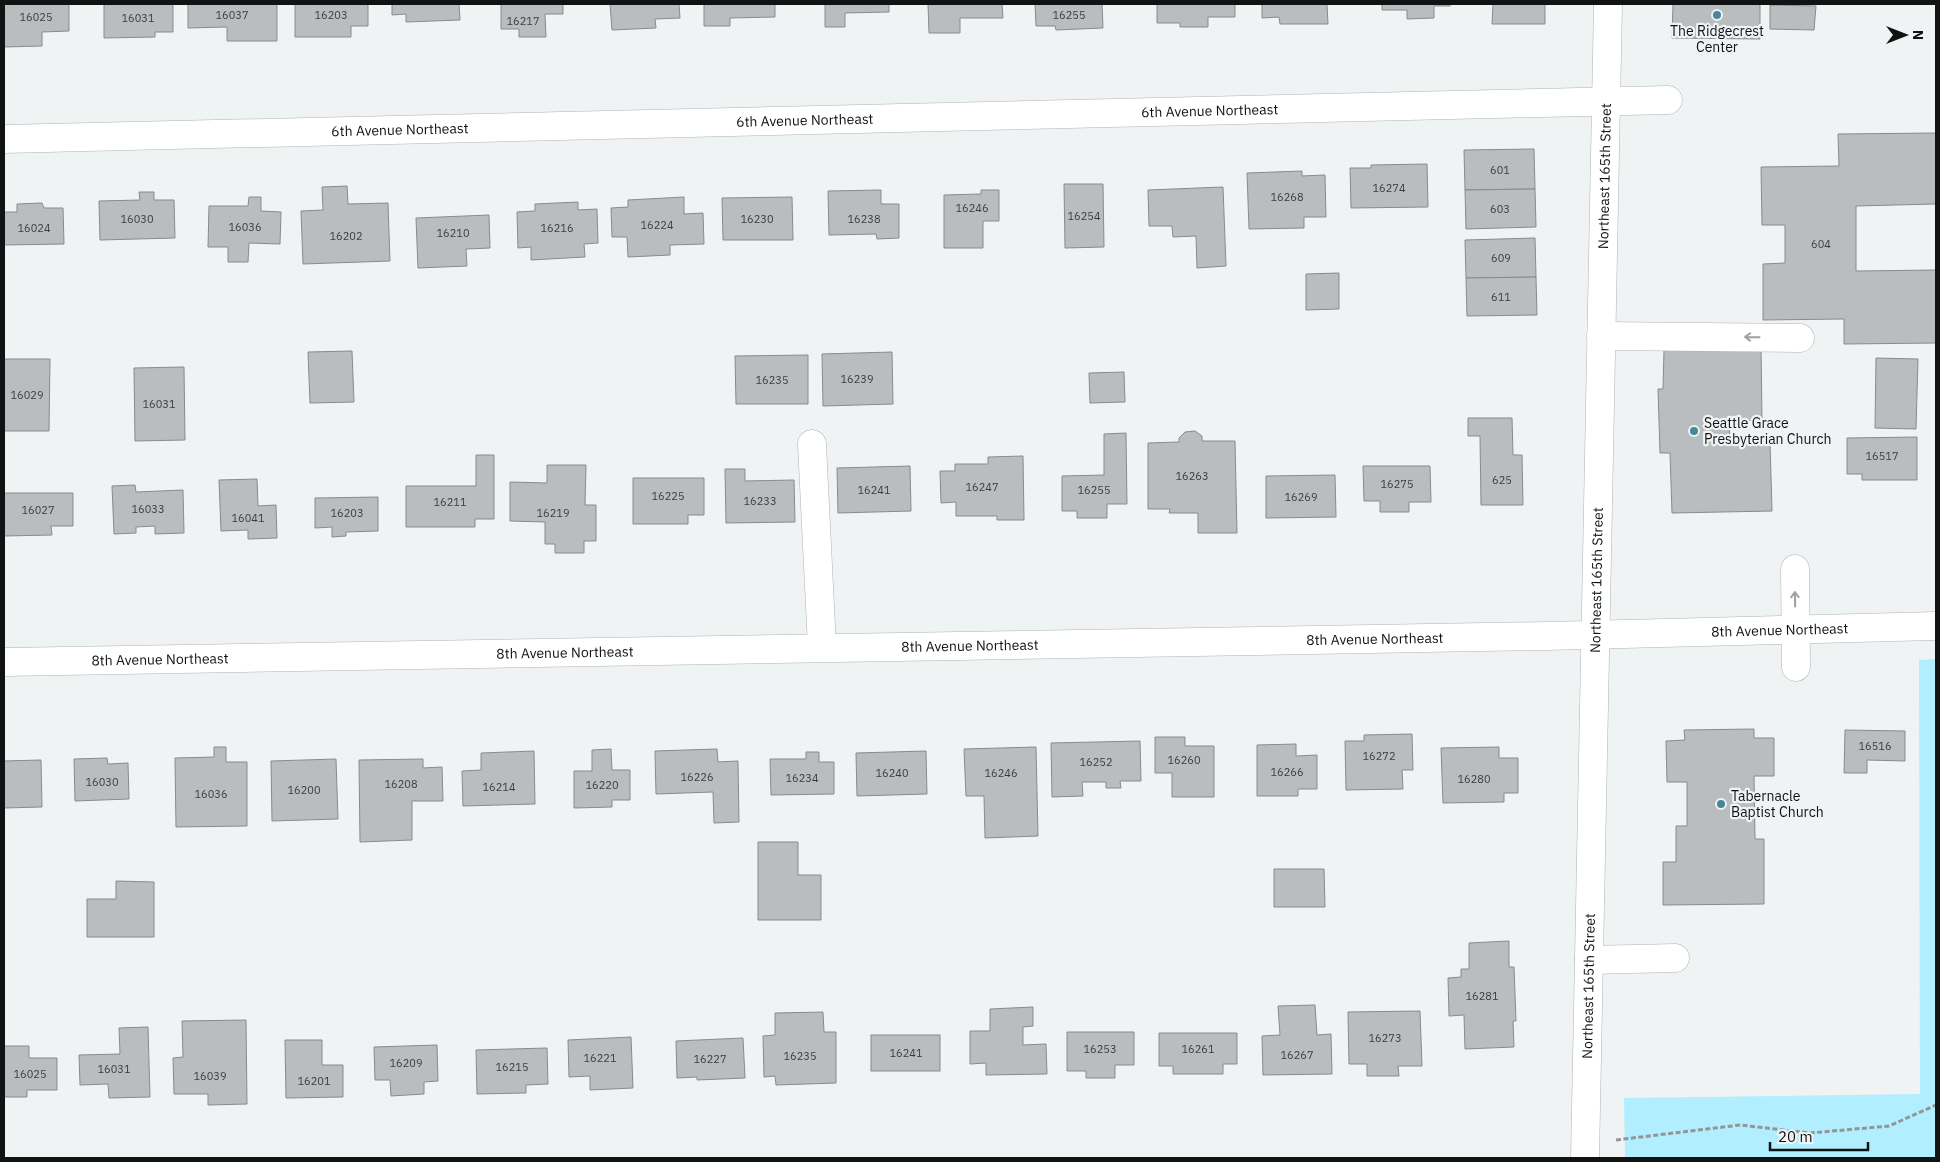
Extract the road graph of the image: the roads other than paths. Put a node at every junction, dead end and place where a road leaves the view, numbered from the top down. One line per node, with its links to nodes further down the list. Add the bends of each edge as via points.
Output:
1 (1608, 4): 3 (street, Northeast 165th Street)
2 (1668, 100): 3 (street, 6th Avenue Northeast)
3 (1606, 101): 4 (street, 6th Avenue Northeast); 5 (street, Northeast 165th Street)
4 (4, 139)
5 (1601, 336): 6 (street, one-way to 5); 11 (street, Northeast 165th Street)
6 (1800, 338)
7 (812, 444): 12 (street)
8 (1795, 568): 10 (street, one-way to 8)
9 (1936, 626): 10 (street, 8th Avenue Northeast)
10 (1796, 629): 11 (street, 8th Avenue Northeast); 14 (street)
11 (1595, 635): 12 (street, 8th Avenue Northeast); 16 (street, Northeast 165th Street)
12 (822, 647): 13 (street, 8th Avenue Northeast)
13 (4, 662)
14 (1796, 667)
15 (1675, 958): 16 (street)
16 (1589, 960): 17 (street, Northeast 165th Street)
17 (1586, 1158)

